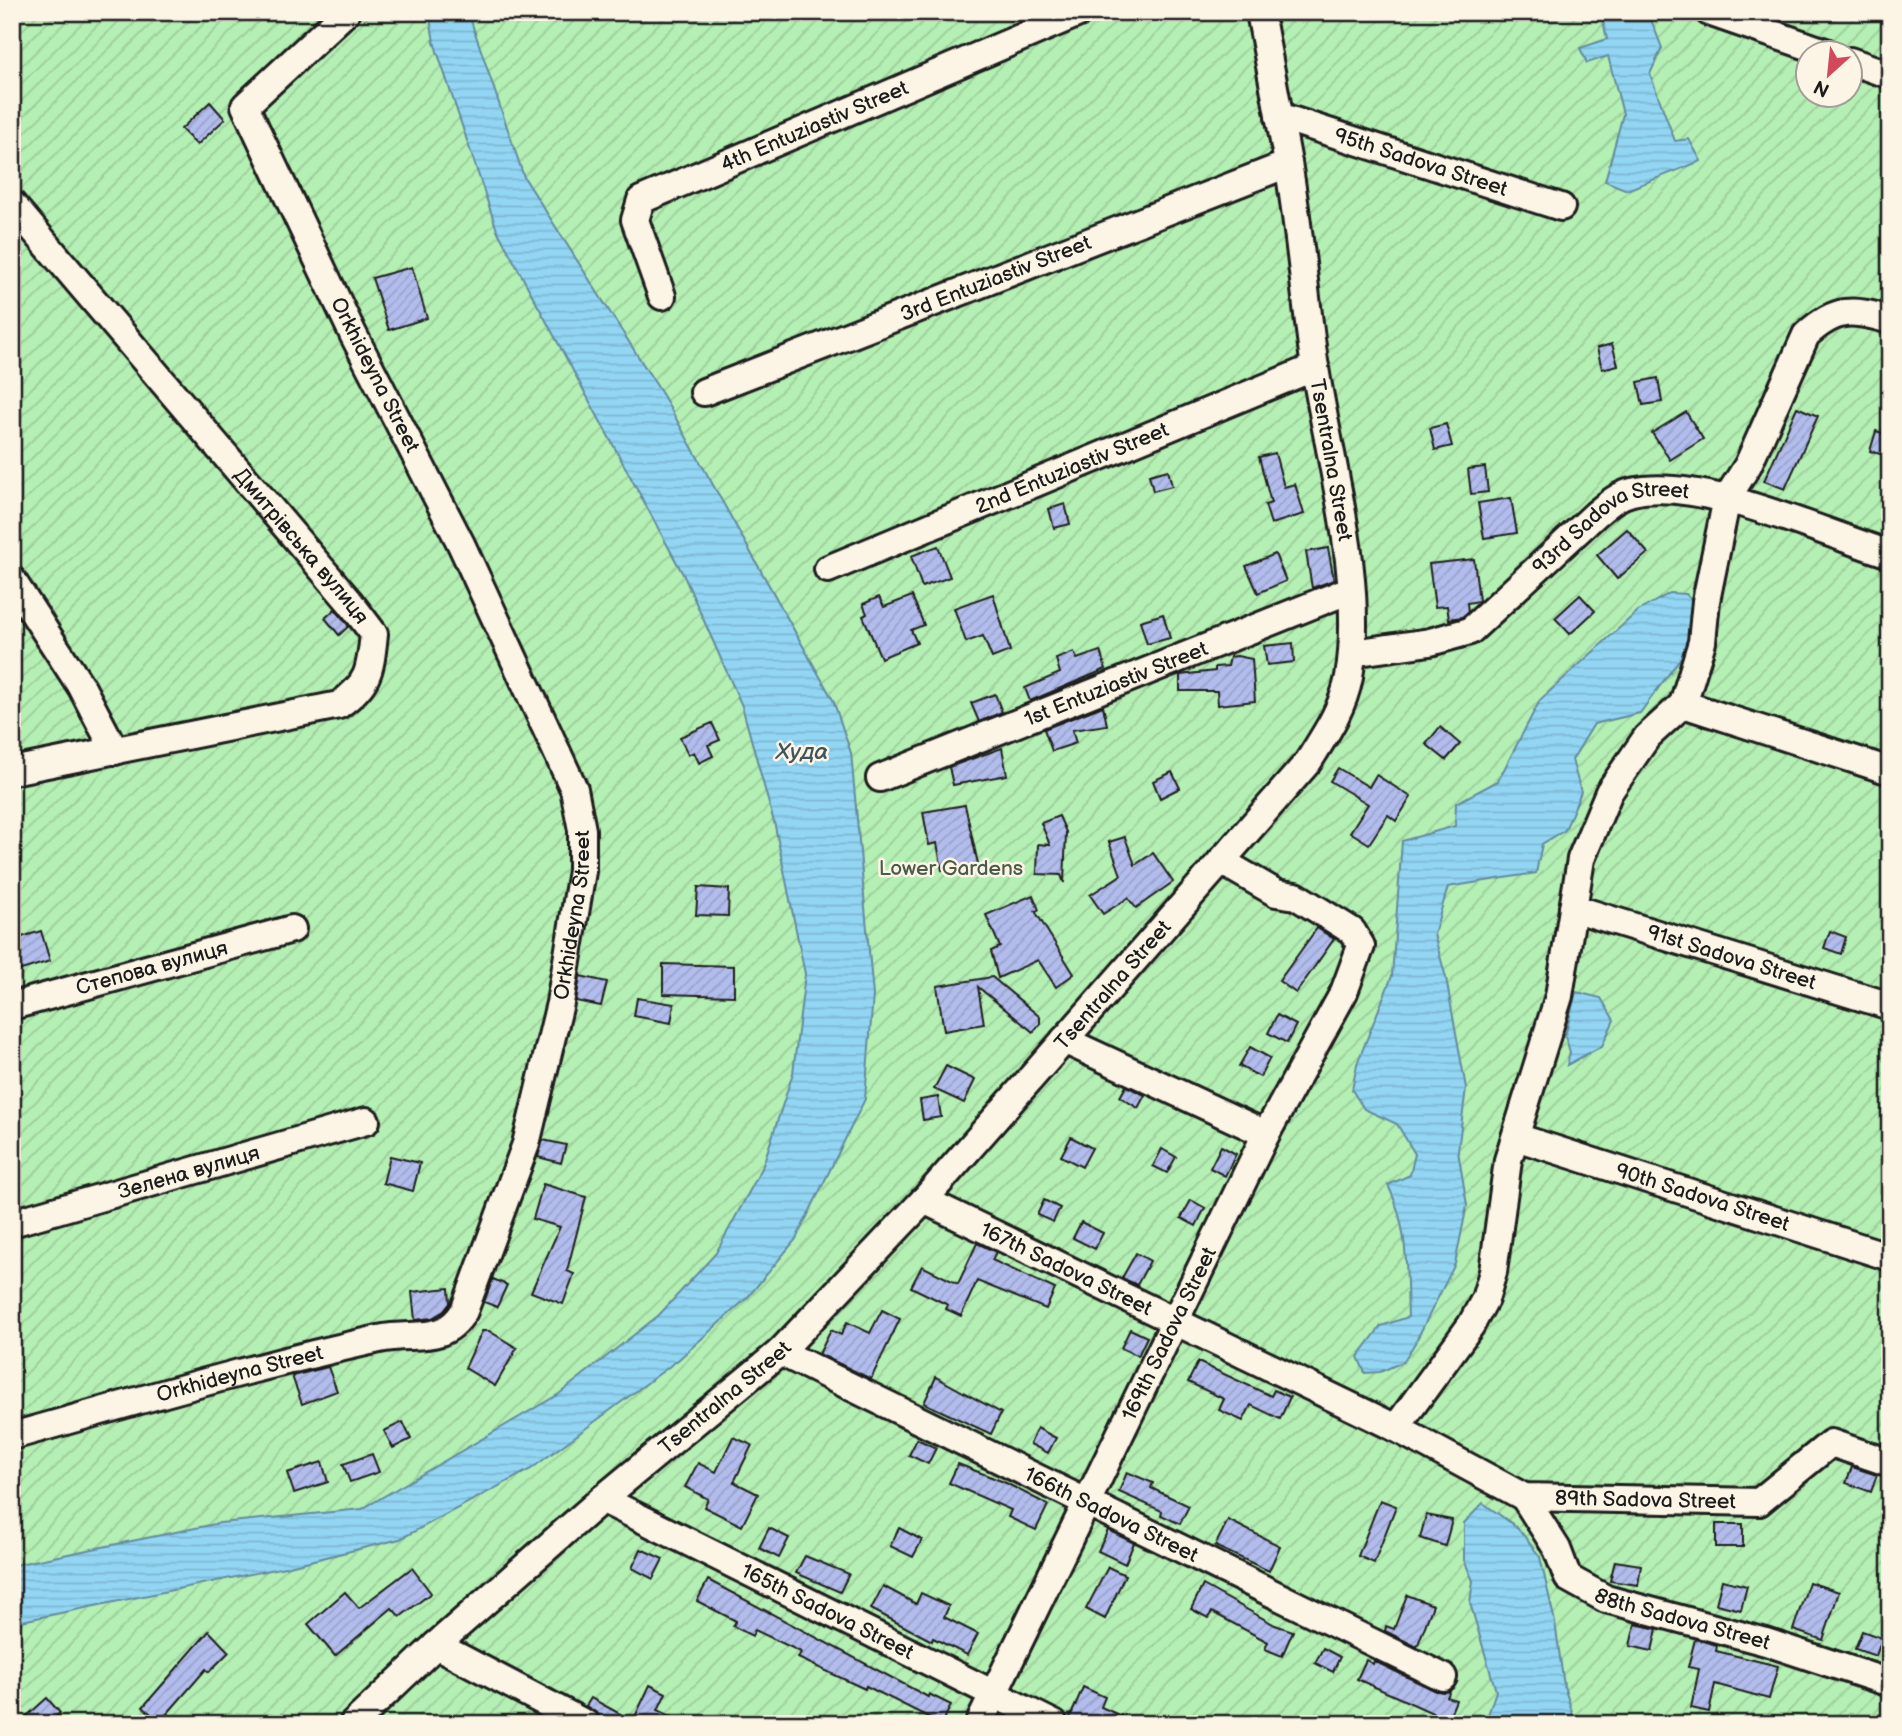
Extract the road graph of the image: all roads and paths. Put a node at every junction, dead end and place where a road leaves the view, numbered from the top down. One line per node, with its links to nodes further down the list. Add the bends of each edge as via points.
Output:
1 (346, 12): 42 (street, Orkhideyna Street, via 245,106 353,334 461,544 574,789 582,830 582,871 560,1003 526,1144 456,1325 445,1333 388,1337 309,1354)
2 (1081, 12): 12 (street, 4th Entuziastiv Street, via 641,200 635,220)
3 (1260, 12): 8 (street, Tsentralna Street)
4 (1709, 12): 5 (street)
5 (1794, 41)
6 (1864, 66): 7 (street)
7 (1890, 75)
8 (1279, 116): 9 (street, Tsentralna Street); 11 (street, 95th Sadova Street)
9 (1288, 164): 14 (street, Tsentralna Street); 15 (street, 3rd Entuziastiv Street)
10 (12, 204): 23 (street, Дмитрівська вулиця, via 374,634 370,674 355,694 339,705)
11 (1560, 207)
12 (662, 296)
13 (1890, 320): 16 (street, via 1859,311 1839,313 1806,335 1753,455)
14 (1315, 367): 18 (street, 2nd Entuziastiv Street); 20 (street, Tsentralna Street, via 1349,558)
15 (704, 392)
16 (1727, 498): 17 (street, 93rd Sadova Street); 21 (street, 93rd Sadova Street, via 1649,489 1629,492 1604,507 1470,631); 22 (street, via 1702,642)
17 (1890, 554)
18 (828, 569)
19 (12, 580): 23 (street, via 82,688)
20 (1350, 590): 21 (street, Tsentralna Street); 26 (street, 1st Entuziastiv Street)
21 (1352, 653): 27 (street, Tsentralna Street, via 1340,706 1327,733 1308,762)
22 (1683, 704): 25 (street); 28 (street, via 1647,737 1609,792 1581,859)
23 (115, 751): 24 (street, Дмитрівська вулиця)
24 (12, 771)
25 (1890, 771)
26 (880, 778)
27 (1221, 861): 32 (street, Tsentralna Street); 34 (street, 169th Sadova Street, via 1276,892 1296,896 1352,931 1361,946 1344,992)
28 (1573, 908): 31 (street, 91st Sadova Street); 35 (street, via 1559,996)
29 (292, 929): 30 (street, Степова вулиця)
30 (12, 1006)
31 (1890, 1006)
32 (1064, 1040): 34 (street); 36 (street, Tsentralna Street)
33 (366, 1121): 37 (street, Зелена вулиця)
34 (1266, 1134): 39 (street, 169th Sadova Street)
35 (1516, 1137): 38 (street, 90th Sadova Street); 41 (street, via 1508,1160 1485,1299)
36 (924, 1200): 39 (street, 167th Sadova Street); 40 (street, Tsentralna Street)
37 (12, 1223)
38 (1890, 1257)
39 (1173, 1322): 41 (street, 167th Sadova Street); 46 (street, 169th Sadova Street)
40 (780, 1352): 45 (street, Tsentralna Street); 46 (street, 166th Sadova Street)
41 (1396, 1428): 44 (street, 89th Sadova Street)
42 (12, 1436)
43 (1890, 1463): 44 (street, 89th Sadova Street, via 1831,1443 1759,1502)
44 (1524, 1497): 49 (street, 88th Sadova Street, via 1557,1549 1568,1578 1605,1599 1766,1642)
45 (602, 1499): 47 (street, Tsentralna Street); 50 (street, 165th Sadova Street)
46 (1088, 1501): 48 (street, 166th Sadova Street); 50 (street, 169th Sadova Street)
47 (436, 1646): 51 (street, Tsentralna Street); 52 (street)
48 (1443, 1677)
49 (1890, 1684)
50 (994, 1693): 53 (street, 169th Sadova Street); 54 (street, 165th Sadova Street)
51 (353, 1724)
52 (586, 1724)
53 (979, 1724)
54 (1054, 1724)

